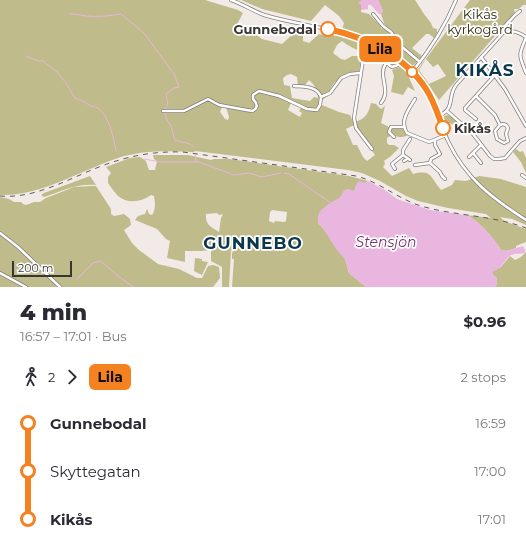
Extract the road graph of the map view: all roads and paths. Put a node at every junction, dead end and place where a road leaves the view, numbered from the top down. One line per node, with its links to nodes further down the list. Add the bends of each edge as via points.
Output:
1 (231, 0): 8 (street, via 262,14 355,36)
2 (456, 0): 9 (street, via 442,30)
3 (520, 11): 5 (street, via 504,27)
4 (373, 14): 9 (street, via 391,32 397,43)
5 (503, 33): 6 (street, via 515,31); 7 (street)
6 (526, 38): 13 (street, via 520,51)
7 (481, 57): 14 (street); 21 (street, via 453,89)
8 (400, 62): 10 (street, via 394,67); 11 (street)
9 (420, 62): 11 (street)
10 (386, 63): 12 (street, via 376,55 366,55 362,60); 19 (street, via 383,76 386,94)
11 (412, 72): 22 (street, via 429,94)
12 (360, 73): 17 (street, via 341,78 329,94); 33 (street, via 354,118 356,128)
13 (526, 73)
14 (495, 75): 16 (street); 25 (street)
15 (294, 86): 17 (street, via 313,88)
16 (476, 96): 23 (street, via 465,110); 24 (street, via 495,115)
17 (321, 97): 20 (street, via 320,108 314,110 259,91 253,95 257,107 252,111 219,105 208,99 184,111)
18 (415, 99): 26 (street, via 406,114)
19 (381, 103)
20 (163, 111)
21 (447, 111): 22 (street); 32 (street, via 473,134)
22 (439, 116): 27 (street)
23 (476, 119)
24 (500, 125): 24 (street, via 495,134 506,143 508,128 506,125)
25 (526, 126)
26 (404, 127): 28 (street, via 391,127 389,132); 31 (street, via 407,133 427,142)
27 (446, 135): 31 (street); 45 (street, via 459,161 478,184)
28 (394, 137)
29 (526, 138): 32 (street, via 501,159 492,157)
30 (410, 139): 35 (street, via 403,150)
31 (435, 140): 38 (street, via 440,154 431,159)
32 (481, 145): 34 (street)
33 (372, 149)
34 (473, 153): 36 (street); 39 (street)
35 (403, 155): 37 (street, via 409,159); 41 (street, via 392,164)
36 (469, 157)
37 (404, 162)
38 (430, 163): 40 (street); 43 (street)
39 (480, 164)
40 (415, 165)
41 (395, 169)
42 (522, 175): 44 (street)
43 (445, 178)
44 (526, 178)
45 (526, 220)
46 (0, 234): 49 (street, via 18,247)
47 (0, 273): 48 (street)
48 (26, 287)
49 (60, 287)

